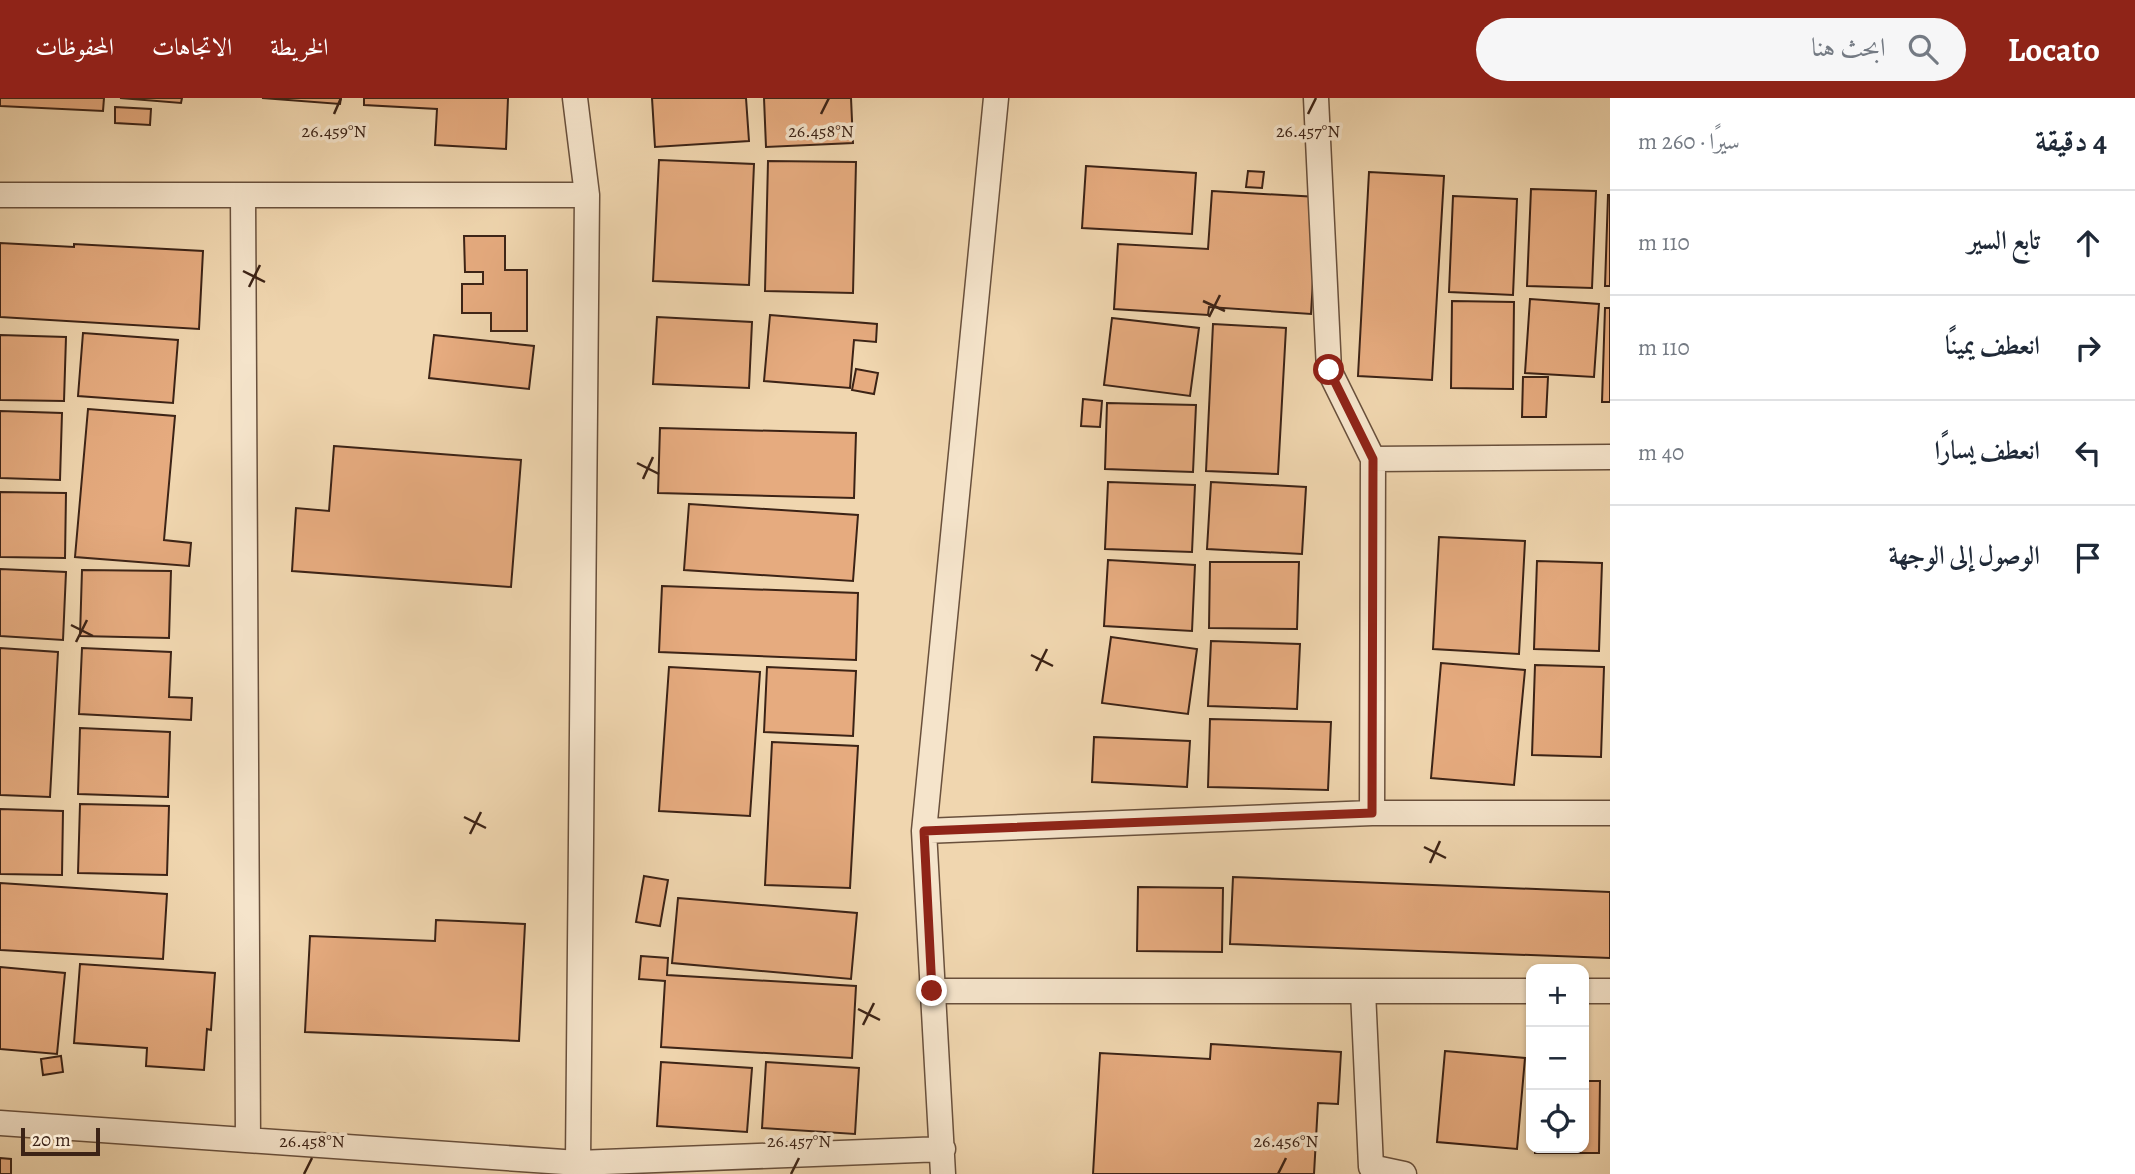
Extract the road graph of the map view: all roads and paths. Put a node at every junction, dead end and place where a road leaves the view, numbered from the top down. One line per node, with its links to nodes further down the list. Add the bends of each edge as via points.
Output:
1 (575, 98): 6 (street)
2 (996, 98): 11 (street)
3 (1316, 98): 8 (street, via 1329,370)
4 (0, 195): 5 (street)
5 (243, 195): 6 (street); 18 (street)
6 (587, 195): 20 (street)
7 (1610, 457): 8 (street)
8 (1373, 459): 9 (street)
9 (1372, 813): 10 (street); 11 (street)
10 (1610, 813)
11 (924, 831): 12 (street)
12 (932, 991): 13 (street); 19 (street)
13 (1363, 991): 14 (street); 21 (street)
14 (1526, 991)
15 (1589, 991): 16 (street)
16 (1610, 991)
17 (0, 1123): 18 (street)
18 (248, 1140): 20 (street)
19 (943, 1149): 20 (street); 22 (street)
20 (578, 1163)
21 (1368, 1171): 23 (street)
22 (943, 1174)
23 (1404, 1174)

